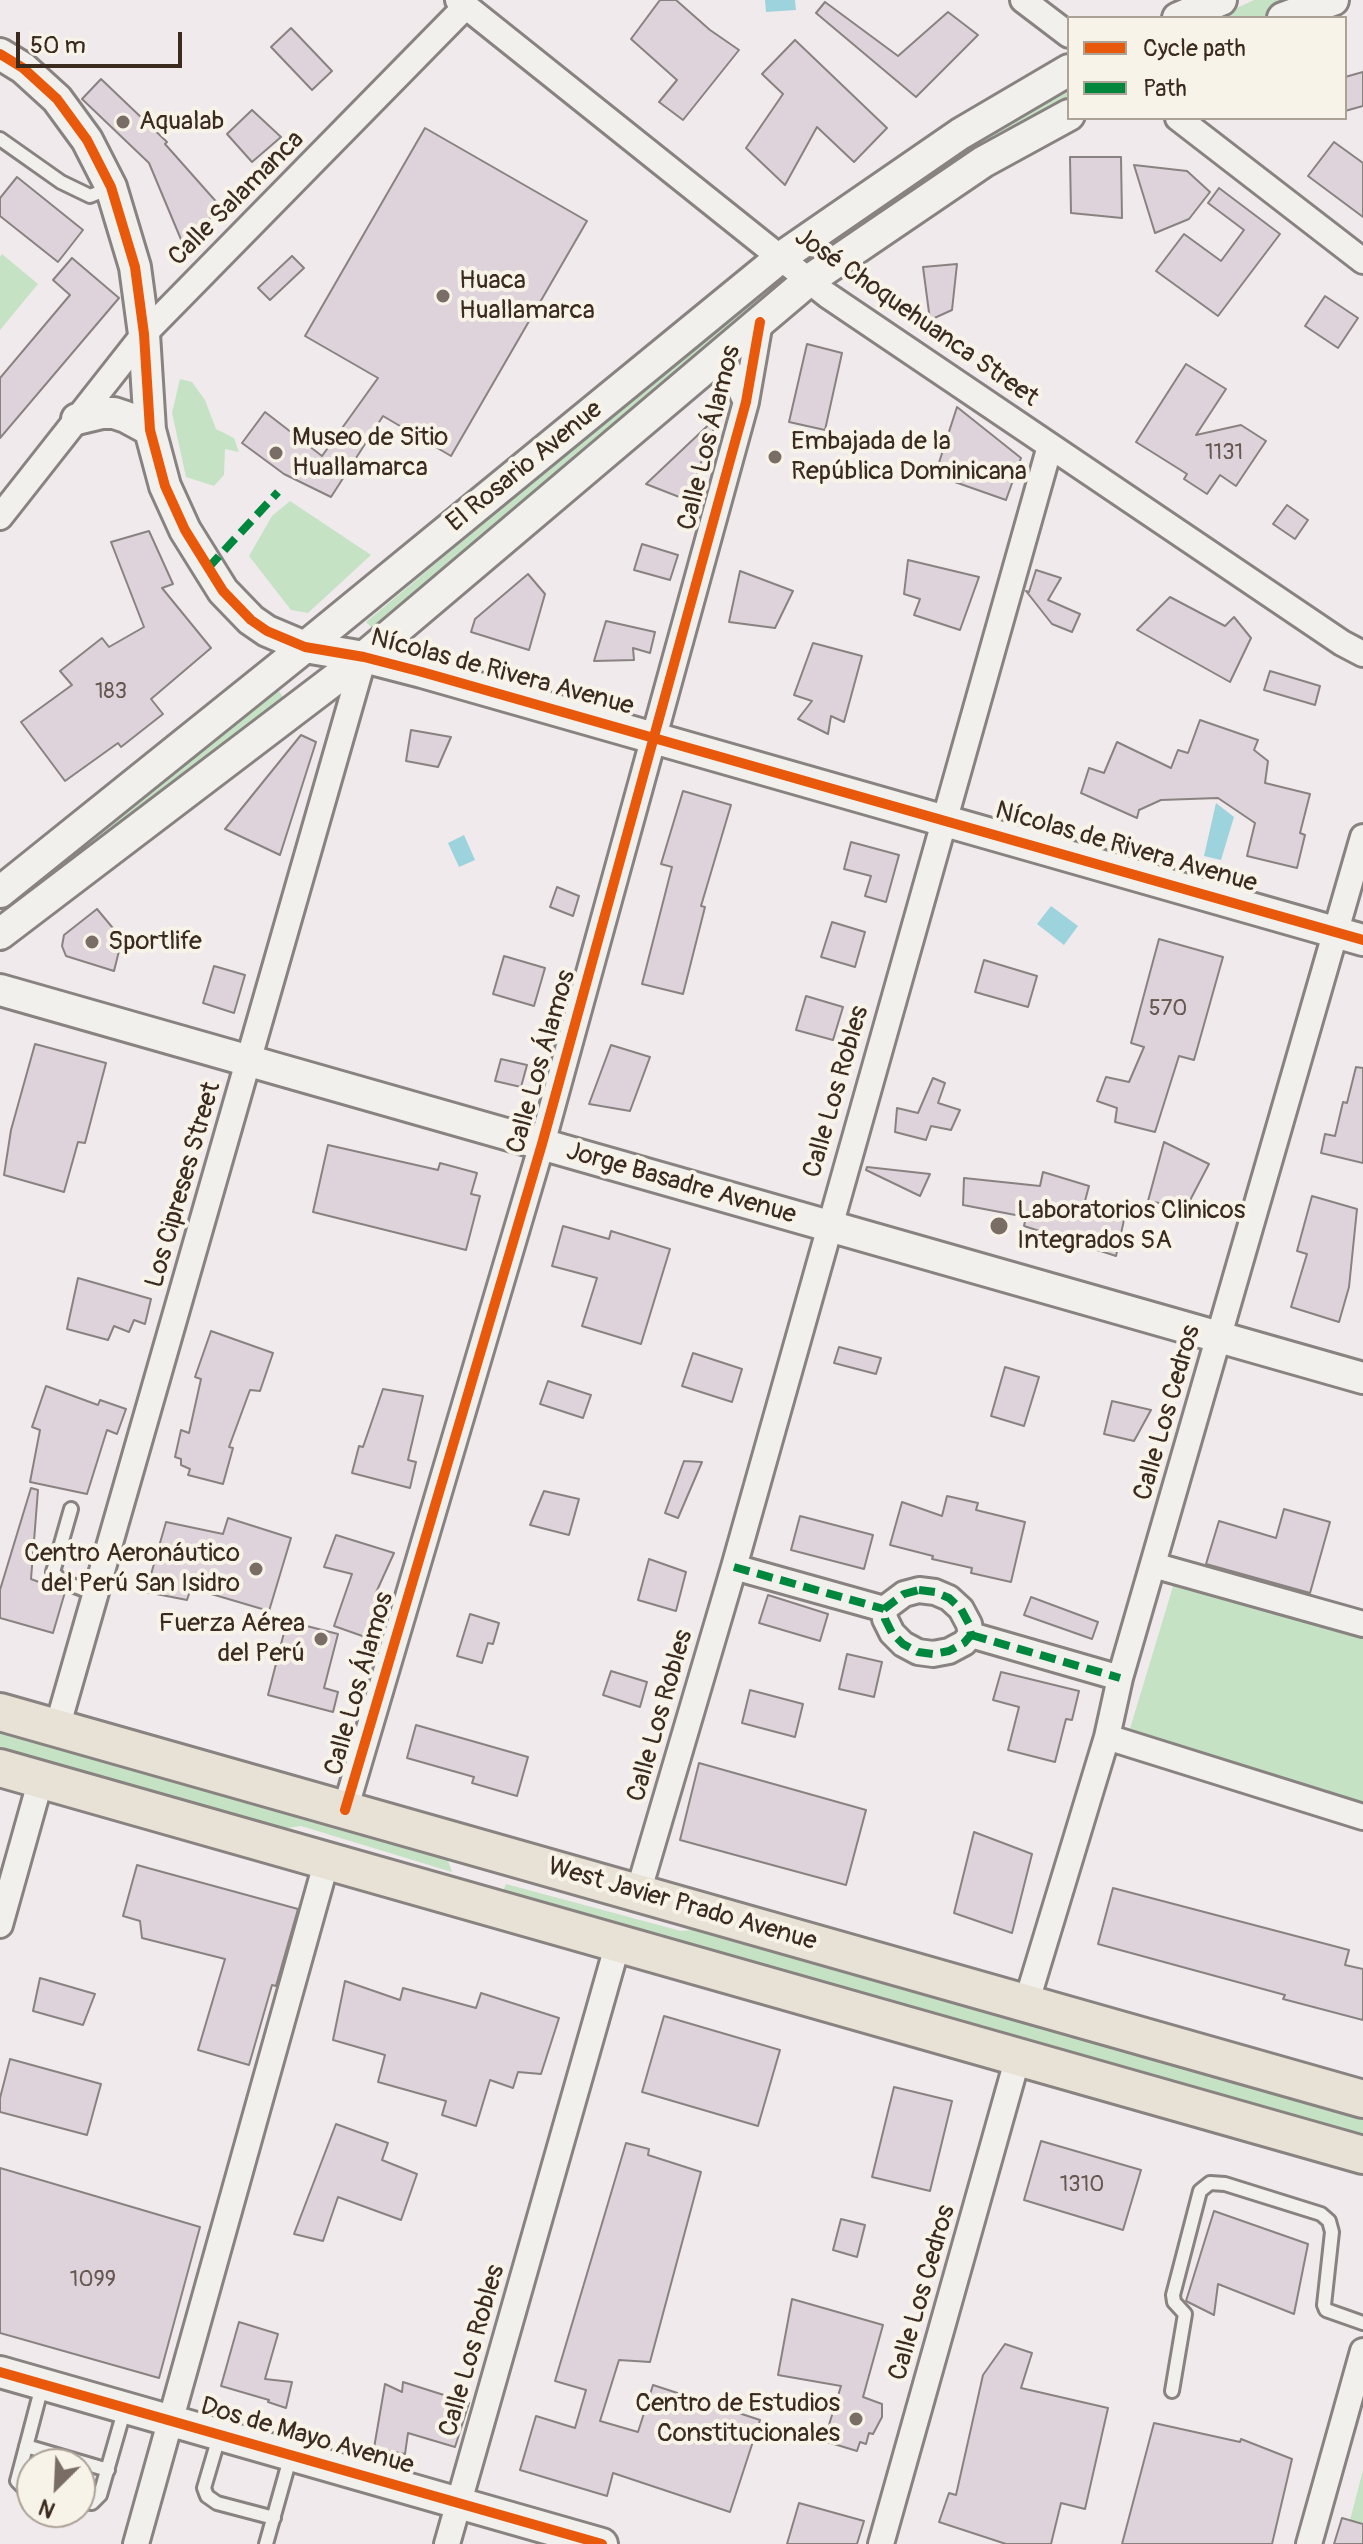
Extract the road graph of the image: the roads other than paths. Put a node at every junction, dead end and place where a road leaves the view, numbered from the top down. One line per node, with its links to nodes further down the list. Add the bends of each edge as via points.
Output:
1 (1023, 0): 7 (street)
2 (1221, 0): 5 (street)
3 (1333, 0): 6 (street)
4 (462, 3): 14 (street, José Choquehuanca Street); 18 (street, Calle Salamanca)
5 (1183, 16)
6 (1289, 16)
7 (1067, 33)
8 (0, 54): 13 (street, Nícolas de Rivera Avenue, via 65,108)
9 (1067, 71): 14 (street, El Rosario Avenue, via 960,134)
10 (1067, 116): 16 (street, El Rosario Avenue, via 983,162)
11 (1181, 120): 15 (street)
12 (0, 139): 13 (lane, via 90,196)
13 (111, 187): 18 (street, Nícolas de Rivera Avenue, via 132,254)
14 (780, 258): 16 (street, José Choquehuanca Street); 25 (street, El Rosario Avenue)
15 (1363, 261)
16 (808, 281): 17 (street, El Rosario Avenue); 23 (street, José Choquehuanca Street)
17 (760, 322): 19 (street, El Rosario Avenue); 20 (street, Calle Los Álamos)
18 (144, 334): 21 (street, Calle Salamanca); 22 (street, Nícolas de Rivera Avenue)
19 (716, 358): 20 (street, Calle Los Álamos, via 734,376); 27 (street, El Rosario Avenue)
20 (746, 402): 28 (street, Calle Los Álamos)
21 (77, 419): 22 (street, via 114,413); 24 (street, Calle Salamanca)
22 (150, 430): 25 (street, Nícolas de Rivera Avenue, via 175,510 223,591 251,620)
23 (1050, 446): 26 (street, José Choquehuanca Street); 29 (street, Calle Los Robles)
24 (0, 517)
25 (305, 647): 27 (street, Nícolas de Rivera Avenue); 31 (street, El Rosario Avenue)
26 (1363, 654)
27 (364, 657): 28 (street, Nícolas de Rivera Avenue); 32 (street, El Rosario Avenue); 35 (street, Los Cipreses Street)
28 (655, 737): 29 (street, Nícolas de Rivera Avenue); 36 (street, Calle Los Álamos)
29 (943, 818): 33 (street, Nícolas de Rivera Avenue); 37 (street, Calle Los Robles)
30 (1363, 837): 33 (street, Calle Los Cedros)
31 (0, 892)
32 (0, 934)
33 (1349, 936): 38 (street, Calle Los Cedros)
34 (0, 990): 35 (street, Jorge Basadre Avenue)
35 (248, 1061): 36 (street, Jorge Basadre Avenue); 43 (street, Los Cipreses Street)
36 (542, 1144): 37 (street, Jorge Basadre Avenue); 53 (street, Calle Los Álamos)
37 (829, 1226): 38 (street, Jorge Basadre Avenue); 42 (street, Calle Los Robles)
38 (1219, 1337): 39 (street, Jorge Basadre Avenue); 41 (street, Calle Los Cedros)
39 (1363, 1378)
40 (71, 1509): 43 (lane, via 53,1572 61,1581)
41 (1153, 1565): 45 (street); 47 (street, Calle Los Cedros)
42 (734, 1567): 44 (street); 57 (street, Calle Los Robles)
43 (96, 1594): 49 (street, Los Cipreses Street)
44 (884, 1609): 46 (street, via 904,1594 935,1592 961,1609); 46 (street, via 892,1633 918,1652 949,1651)
45 (1363, 1624)
46 (971, 1635): 47 (street)
47 (1120, 1678): 50 (street, Calle Los Cedros)
48 (0, 1712): 49 (main road, West Javier Prado Avenue)
49 (57, 1728): 53 (main road, West Javier Prado Avenue)
50 (1107, 1737): 54 (street); 61 (street, Calle Los Cedros)
51 (0, 1768): 52 (main road, West Javier Prado Avenue)
52 (41, 1779): 56 (main road, West Javier Prado Avenue); 59 (street)
53 (345, 1810): 55 (main road, West Javier Prado Avenue)
54 (1363, 1817)
55 (489, 1850): 57 (main road, West Javier Prado Avenue); 58 (main road)
56 (327, 1860): 58 (main road, West Javier Prado Avenue); 71 (street)
57 (638, 1893): 61 (main road, West Javier Prado Avenue)
58 (476, 1903): 60 (main road, West Javier Prado Avenue)
59 (0, 1925)
60 (618, 1943): 62 (main road, West Javier Prado Avenue); 77 (street, Calle Los Robles)
61 (1026, 2004): 63 (main road, West Javier Prado Avenue)
62 (1018, 2057): 64 (main road, West Javier Prado Avenue); 83 (street, Calle Los Cedros)
63 (1363, 2099)
64 (1363, 2155)
65 (1363, 2323): 69 (lane, via 1324,2305 1329,2221 1321,2214 1210,2183 1200,2191 1173,2295 1185,2314)
66 (1363, 2351): 84 (street)
67 (0, 2372): 68 (street, Dos de Mayo Avenue)
68 (43, 2384): 70 (street, Dos de Mayo Avenue); 73 (lane)
69 (1172, 2391)
70 (125, 2408): 71 (street, Dos de Mayo Avenue); 75 (lane)
71 (171, 2421): 72 (street, Dos de Mayo Avenue); 79 (street)
72 (219, 2435): 74 (street, Dos de Mayo Avenue); 78 (lane, via 204,2488 207,2496)
73 (26, 2446): 75 (lane)
74 (291, 2455): 77 (street, Dos de Mayo Avenue); 78 (lane)
75 (108, 2470): 76 (lane)
76 (96, 2500)
77 (459, 2503): 81 (street, Calle Los Robles); 82 (street, Dos de Mayo Avenue)
78 (274, 2518): 80 (lane)
79 (136, 2544)
80 (266, 2544)
81 (447, 2544)
82 (602, 2544)
83 (881, 2544)
84 (1309, 2544)

